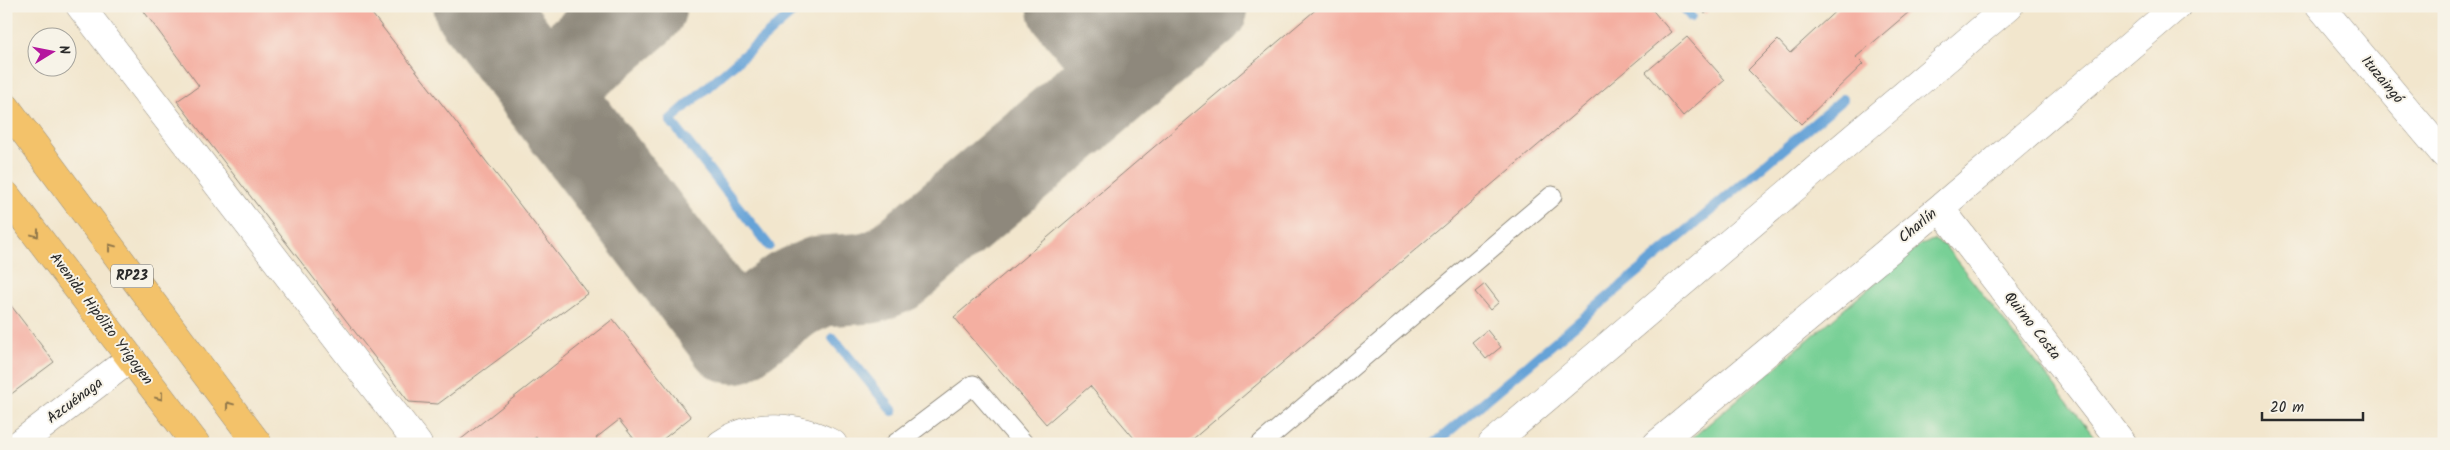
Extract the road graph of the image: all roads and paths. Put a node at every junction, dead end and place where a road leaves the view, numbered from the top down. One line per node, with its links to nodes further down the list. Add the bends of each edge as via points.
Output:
1 (80, 6): 14 (street)
2 (2009, 6): 20 (street)
3 (2177, 6): 9 (street, Charlín)
4 (2320, 6): 6 (street, Ituzaingó)
5 (6, 107): 13 (main road, RP23, one-way to 5)
6 (2444, 154)
7 (6, 195): 10 (main road, Avenida Hipólito Yrigoyen, one-way to 10)
8 (1552, 196): 19 (lane)
9 (1940, 208): 21 (street, Charlín); 22 (street, Quirno Costa)
10 (131, 358): 11 (street, Azcuénaga); 12 (main road, Avenida Hipólito Yrigoyen, one-way to 12)
11 (19, 444)
12 (196, 444)
13 (258, 444)
14 (418, 444)
15 (720, 444): 16 (street, via 733,436 760,429 787,428 811,433)
16 (833, 444)
17 (895, 444): 18 (lane, via 973,385)
18 (1024, 444)
19 (1261, 444)
20 (1492, 444)
21 (1657, 444)
22 (2123, 444)

